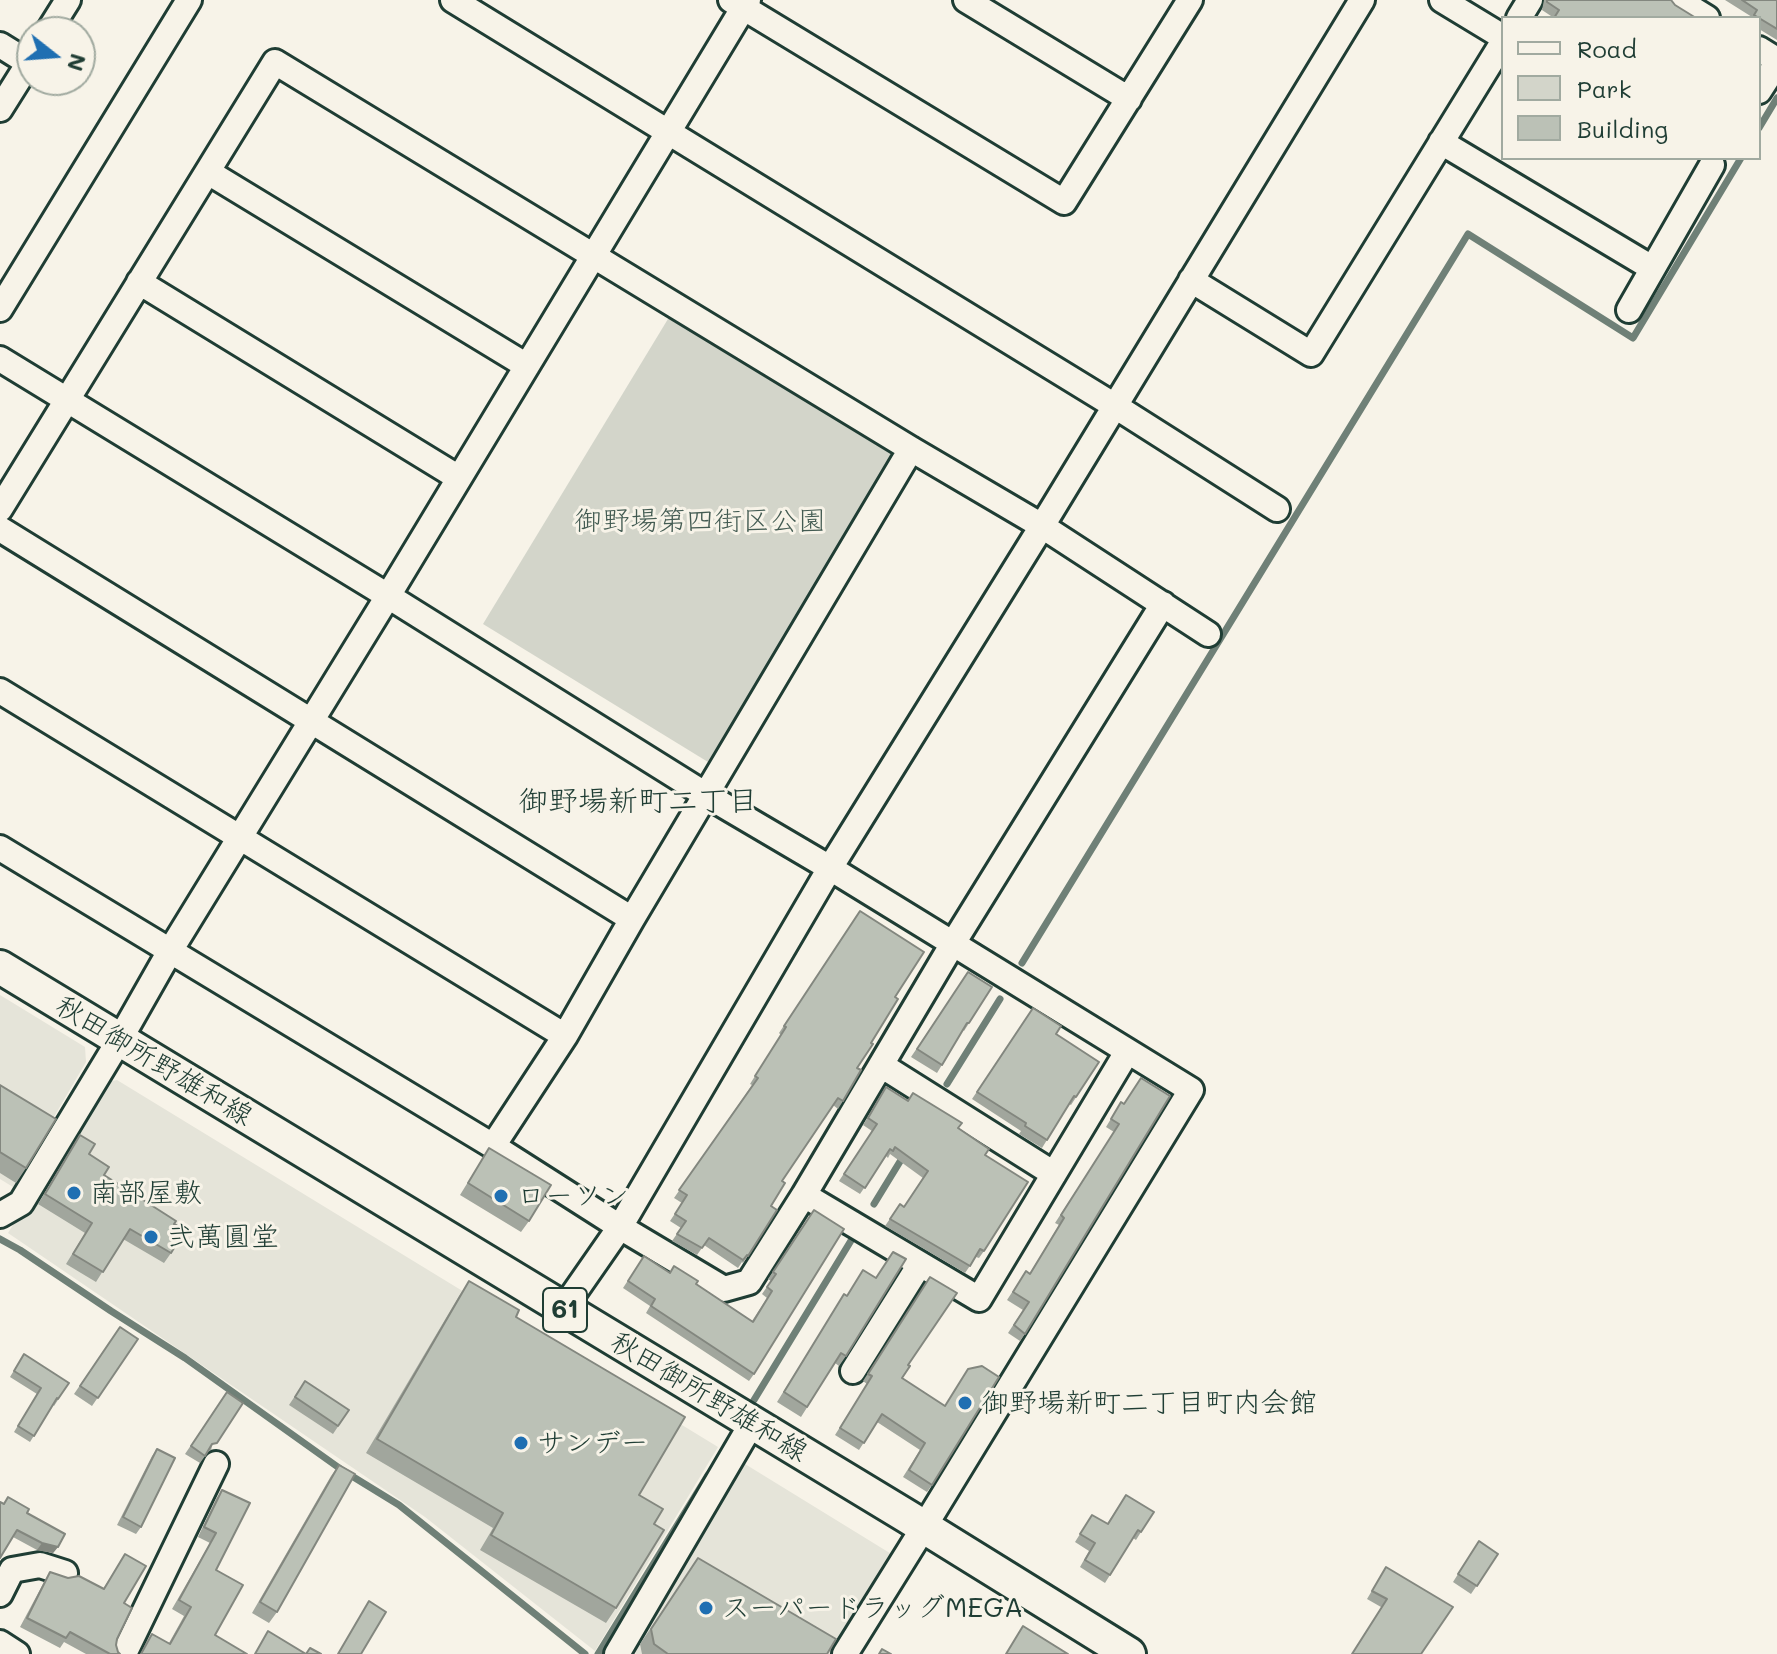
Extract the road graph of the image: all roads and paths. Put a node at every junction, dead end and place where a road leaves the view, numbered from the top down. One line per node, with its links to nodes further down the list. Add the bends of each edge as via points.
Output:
1 (189, 0): 25 (street)
2 (453, 0): 17 (street)
3 (966, 0): 15 (street)
4 (1190, 0): 15 (street)
5 (1362, 0): 23 (street)
6 (1442, 0): 10 (street)
7 (1678, 0): 9 (street)
8 (741, 3): 15 (street, via 1064,202); 17 (street)
9 (1704, 16)
10 (1501, 39)
11 (1501, 43): 18 (street)
12 (1777, 61): 14 (street)
13 (16, 83): 16 (street)
14 (1761, 88)
15 (1129, 99)
16 (0, 109)
17 (669, 132): 21 (street); 30 (street)
18 (1441, 142): 22 (street); 23 (street, via 1311,354)
19 (1710, 160): 22 (street)
20 (208, 172): 21 (street, via 275,62); 24 (street); 28 (street)
21 (594, 255): 28 (street); 31 (street)
22 (1652, 268): 26 (street)
23 (1191, 280): 30 (street)
24 (139, 282): 29 (street); 32 (street)
25 (0, 309)
26 (1629, 310)
27 (0, 359): 29 (street)
28 (527, 366): 32 (street)
29 (67, 400): 33 (street); 37 (street)
30 (1115, 406): 34 (street); 35 (street)
31 (911, 449): 35 (street); 42 (street)
32 (459, 478): 37 (street)
33 (0, 509)
34 (1277, 509)
35 (1042, 526): 38 (street); 45 (street)
36 (0, 529): 41 (street)
37 (388, 596): 41 (street); 42 (street)
38 (1163, 604): 39 (street); 47 (street)
39 (1208, 634)
40 (0, 691): 43 (street)
41 (312, 721): 43 (street); 46 (street)
42 (706, 795): 45 (street); 46 (street)
43 (241, 838): 48 (street); 50 (street)
44 (0, 848): 48 (street)
45 (830, 868): 47 (street); 58 (street)
46 (632, 919): 50 (street)
47 (952, 945): 52 (street); 53 (street)
48 (170, 951): 51 (street); 54 (street)
49 (0, 967): 51 (main road, 秋田御所野雄和線 / 61)
50 (565, 1036): 54 (street)
51 (120, 1039): 57 (street, via 21,1203); 60 (main road, 秋田御所野雄和線 / 61)
52 (1127, 1052): 55 (street); 64 (street, via 1191,1090)
53 (881, 1065): 55 (street); 56 (street)
54 (493, 1146): 58 (street)
55 (1054, 1174): 59 (street, via 979,1299)
56 (804, 1195): 58 (street, via 749,1282 724,1289); 59 (street)
57 (0, 1215)
58 (620, 1227): 60 (street)
59 (920, 1264): 61 (street)
60 (563, 1309): 62 (main road, 秋田御所野雄和線 / 61)
61 (853, 1371)
62 (752, 1423): 64 (main road, 秋田御所野雄和線 / 61); 70 (street)
63 (216, 1464): 69 (street)
64 (924, 1527): 71 (street); 72 (main road, 秋田御所野雄和線 / 61)
65 (65, 1573): 66 (street, via 40,1565 12,1570)
66 (0, 1594)
67 (0, 1643): 68 (street)
68 (17, 1654)
69 (124, 1654)
70 (617, 1654)
71 (845, 1654)
72 (1129, 1654)

